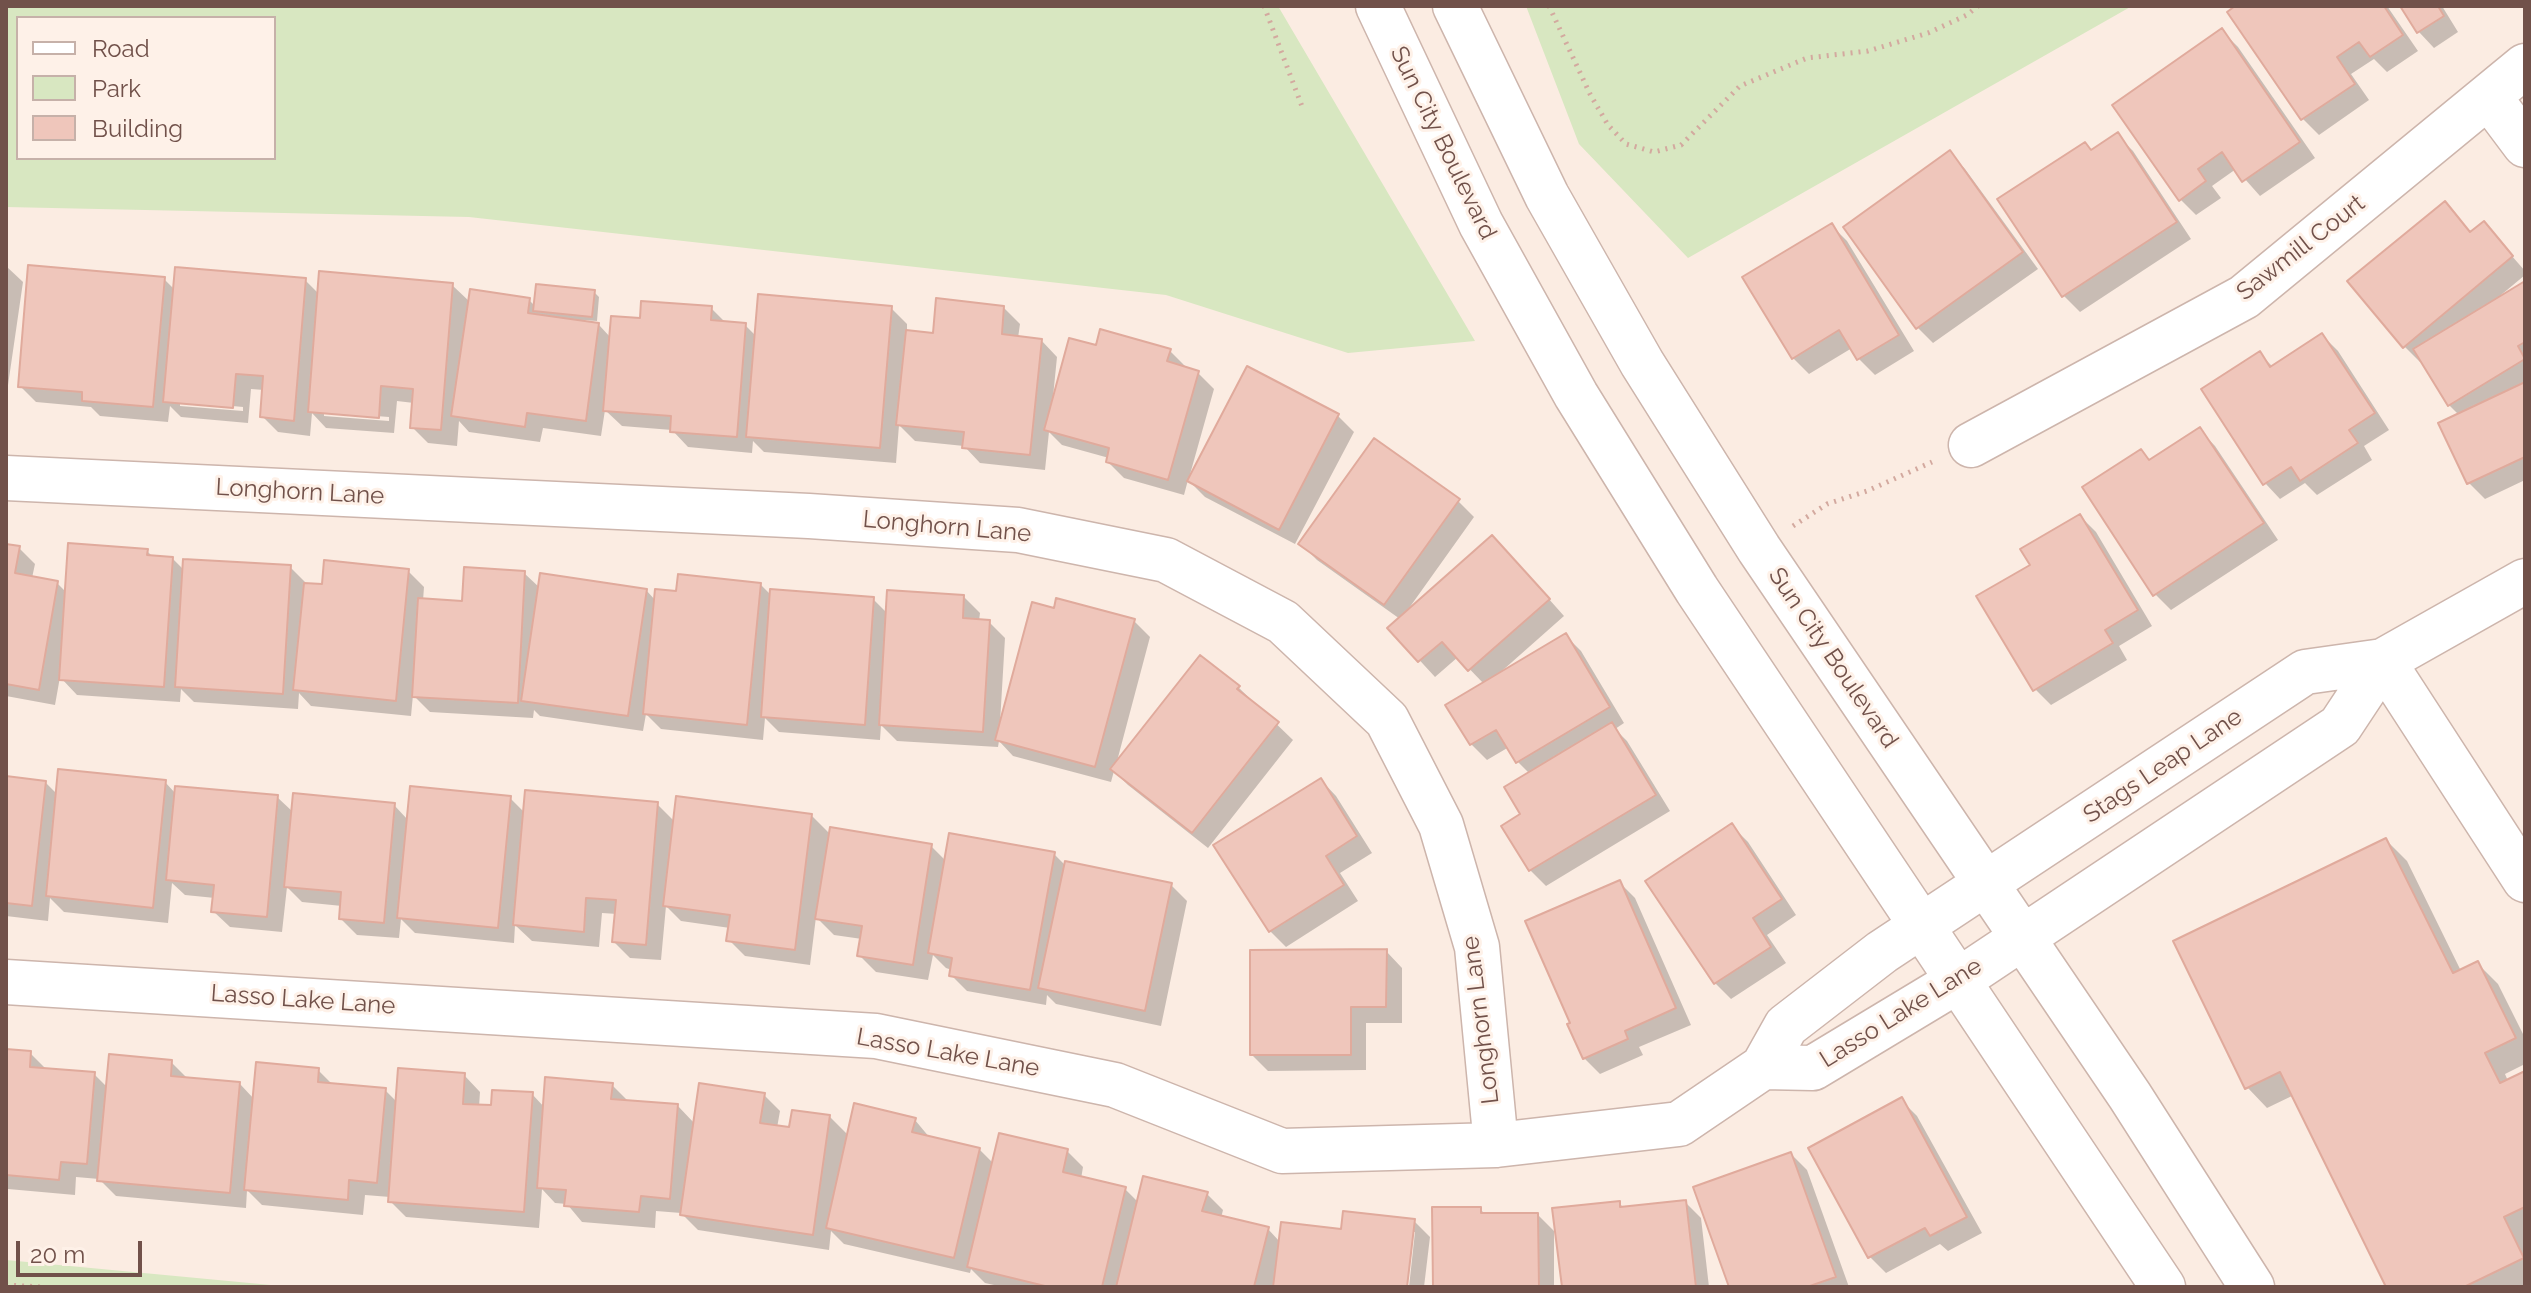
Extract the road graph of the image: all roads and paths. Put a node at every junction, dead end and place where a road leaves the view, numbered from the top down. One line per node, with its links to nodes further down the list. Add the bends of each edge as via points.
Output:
1 (1264, 6): 8 (path)
2 (1378, 6): 16 (street, Sun City Boulevard, via 1481,224 1576,395 1697,590)
3 (1455, 6): 12 (street, Sun City Boulevard, via 1547,196 1642,363)
4 (1549, 6): 5 (path, via 1608,125 1626,144 1654,152 1681,145 1740,86 1807,58 1868,51 1928,33)
5 (1978, 6)
6 (2525, 66): 7 (street, Sawmill Court)
7 (2489, 97): 9 (street); 10 (street, Sawmill Court, via 2244,297)
8 (1303, 109)
9 (2525, 145)
10 (1971, 445): 12 (path, via 1827,504)
11 (6, 478): 20 (street, Longhorn Lane, via 1018,530 1166,560 1283,622 1387,720 1441,825 1477,947)
12 (1759, 549): 16 (street, Sun City Boulevard)
13 (2525, 581): 14 (street, Stags Leap Lane)
14 (2383, 661): 15 (street); 16 (street, Stags Leap Lane, via 2305,672); 17 (street, Stags Leap Lane, via 2340,726)
15 (2525, 880)
16 (1954, 904): 17 (street, Sun City Boulevard); 17 (street, Sun City Boulevard); 19 (street, Lasso Lake Lane, via 1786,1026)
17 (1991, 958): 19 (street, Lasso Lake Lane, via 1813,1068); 23 (street, Sun City Boulevard); 24 (street, Sun City Boulevard, via 2130,1096)
18 (6, 982): 20 (street, Lasso Lake Lane, via 876,1036 1115,1085 1282,1151)
19 (1763, 1067): 20 (street, Lasso Lake Lane, via 1679,1124)
20 (1496, 1145)
21 (6, 1285): 22 (path)
22 (41, 1287)
23 (2163, 1287)
24 (2252, 1287)

